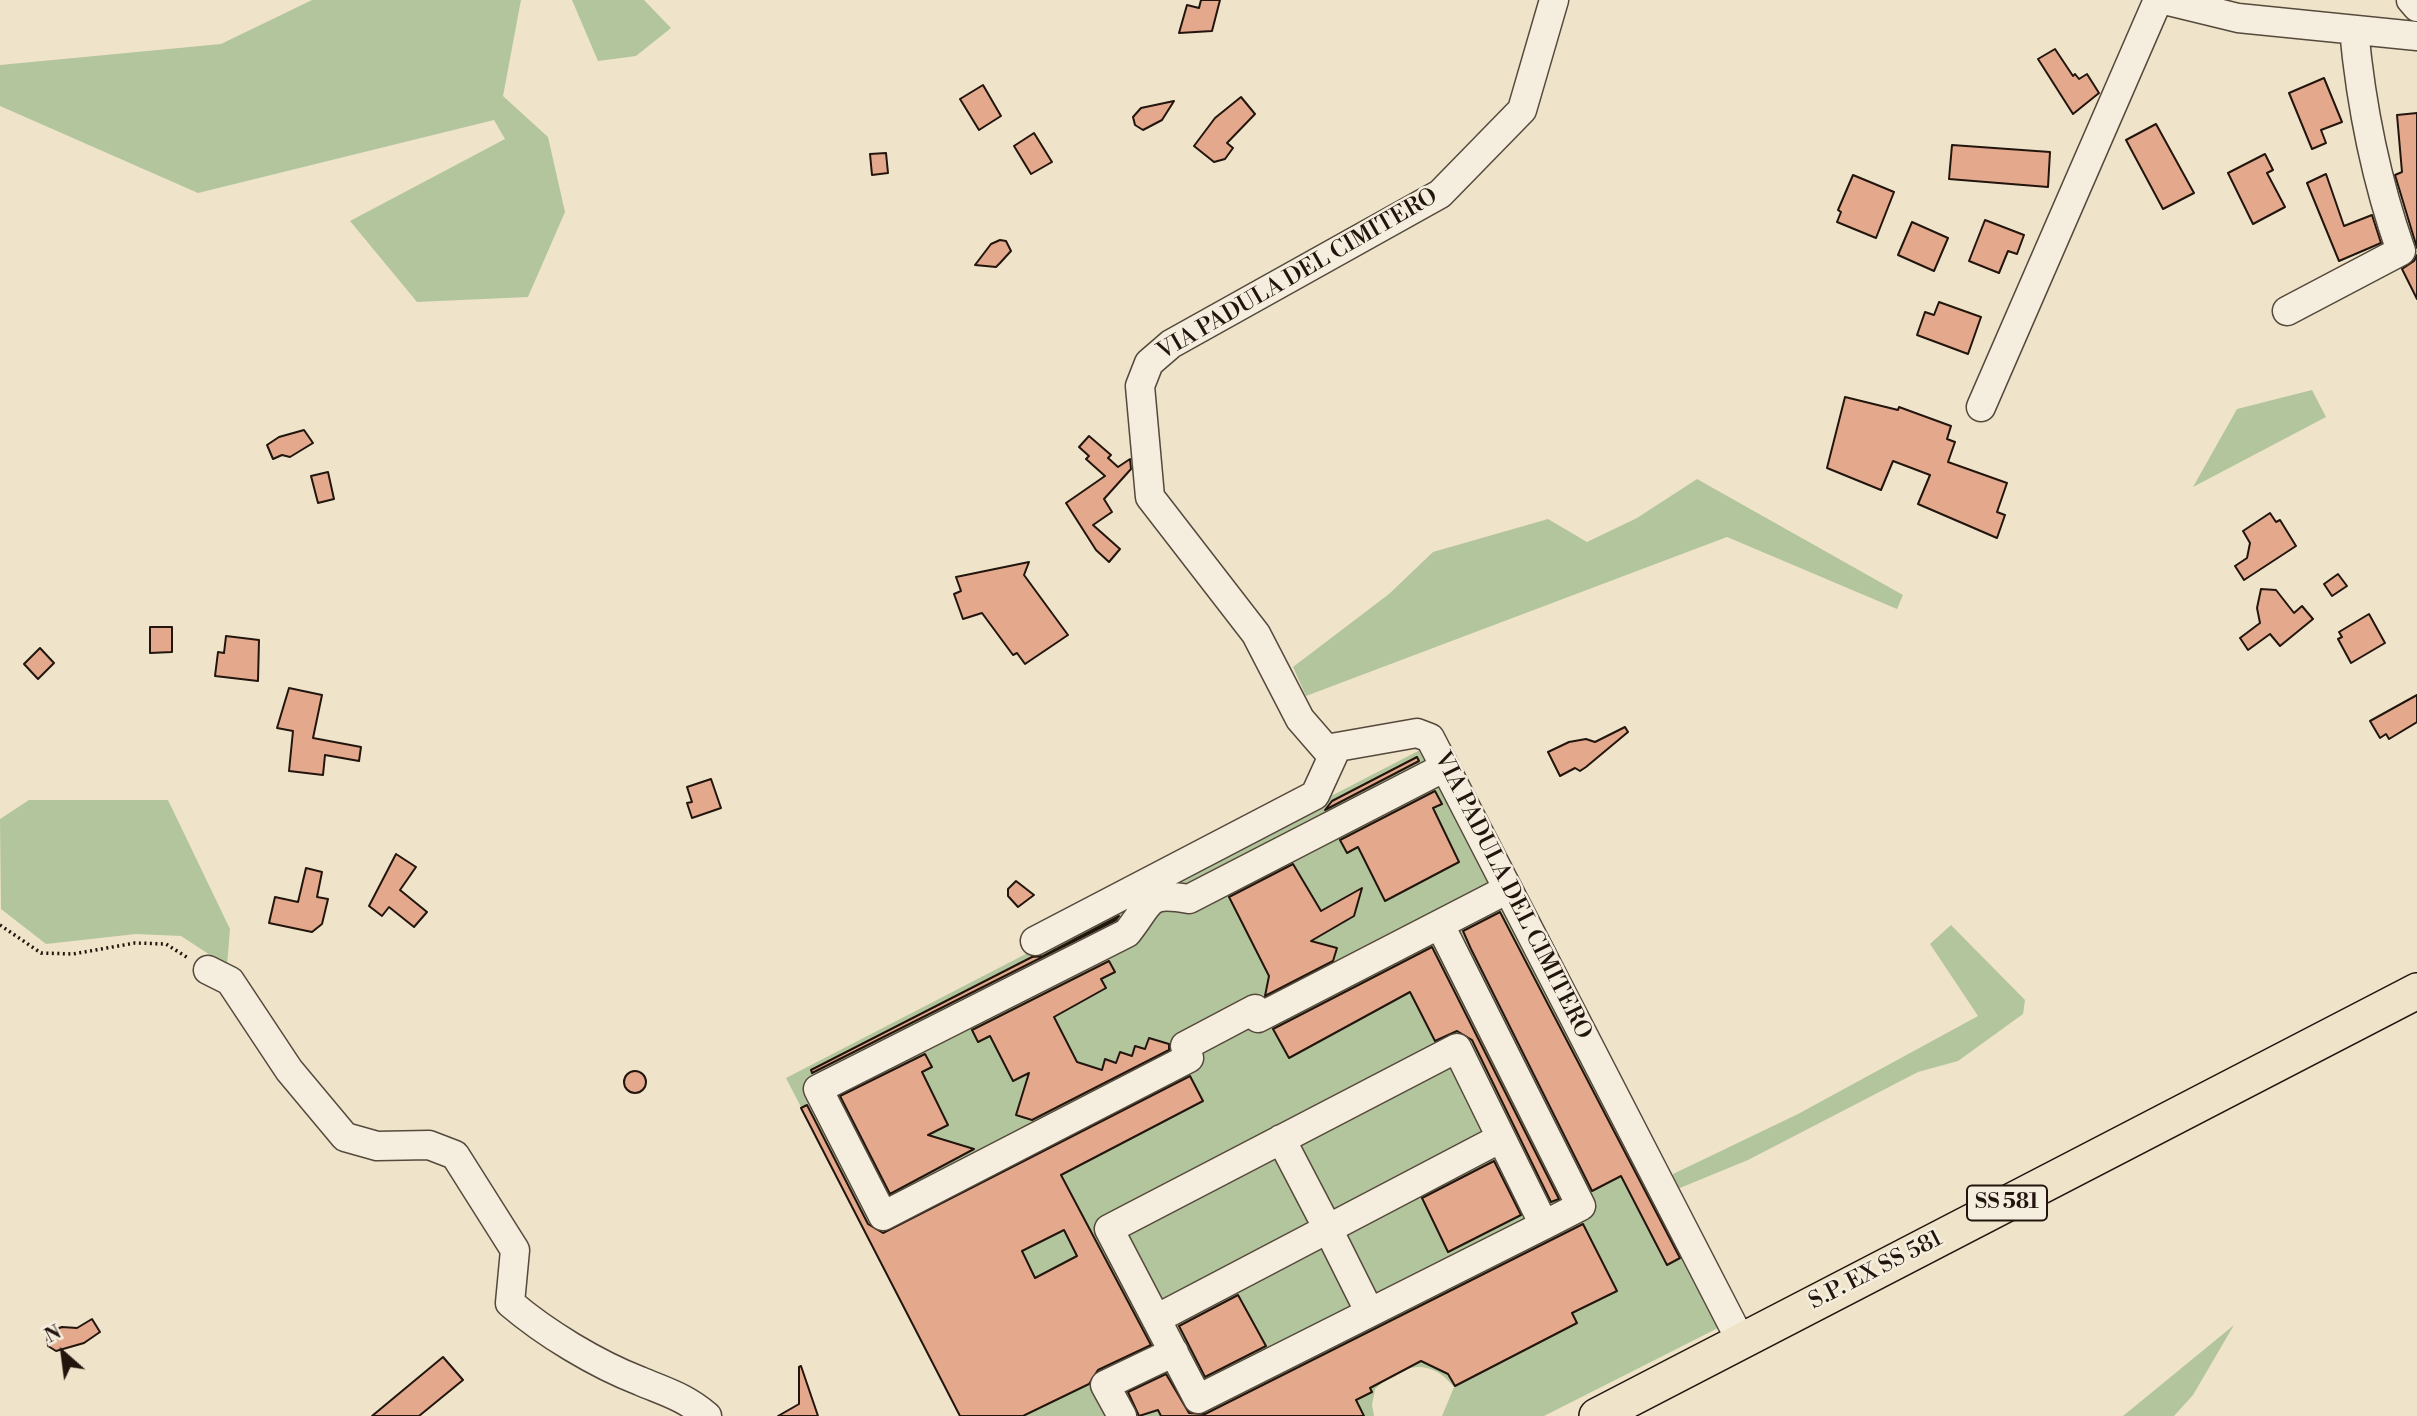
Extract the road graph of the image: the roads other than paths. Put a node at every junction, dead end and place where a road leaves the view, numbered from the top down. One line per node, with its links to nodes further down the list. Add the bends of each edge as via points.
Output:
1 (1554, 0): 10 (street, VIA PADULA DEL CIMITERO, via 1522,110 1440,194 1171,344 1149,363 1140,386 1150,497 1256,634 1300,719 1326,749)
2 (2158, 0): 9 (street)
3 (2164, 0): 6 (street, via 2238,18)
4 (2412, 0): 5 (street)
5 (2417, 8)
6 (2354, 30): 7 (street); 8 (street, via 2383,200 2401,251)
7 (2417, 36)
8 (2287, 311)
9 (1982, 407)
10 (1337, 747): 11 (street, VIA PADULA DEL CIMITERO, via 1417,733 1430,738); 12 (street, via 1315,795)
11 (1445, 767): 12 (street, via 1189,899); 13 (street, VIA PADULA DEL CIMITERO)
12 (1153, 890): 14 (street, via 1127,933 818,1089 883,1216 1189,1058 1185,1046 1243,1015 1255,1009 1258,1018); 15 (street)
13 (1508, 890): 14 (street); 24 (street, VIA PADULA DEL CIMITERO)
14 (1440, 925): 20 (street, via 1581,1206)
15 (1035, 942)
16 (208, 970): 26 (street, via 230,981 296,1079 345,1137 377,1146 429,1145 454,1155 515,1250 510,1303 547,1332 640,1381 668,1390)
17 (2417, 990): 24 (main road, S.P. EX SS 581 / SS 581)
18 (1501, 1138): 19 (street, via 1457,1048); 20 (street); 21 (street)
19 (1281, 1139): 21 (street); 23 (street, via 1109,1228)
20 (1544, 1225): 22 (street)
21 (1329, 1232): 22 (street); 23 (street)
22 (1369, 1311): 25 (street, via 1198,1399)
23 (1156, 1319): 25 (street)
24 (1741, 1341): 28 (main road, S.P. EX SS 581 / SS 581)
25 (1174, 1352): 27 (street, via 1105,1385)
26 (707, 1416)
27 (1122, 1416)
28 (1597, 1416)

